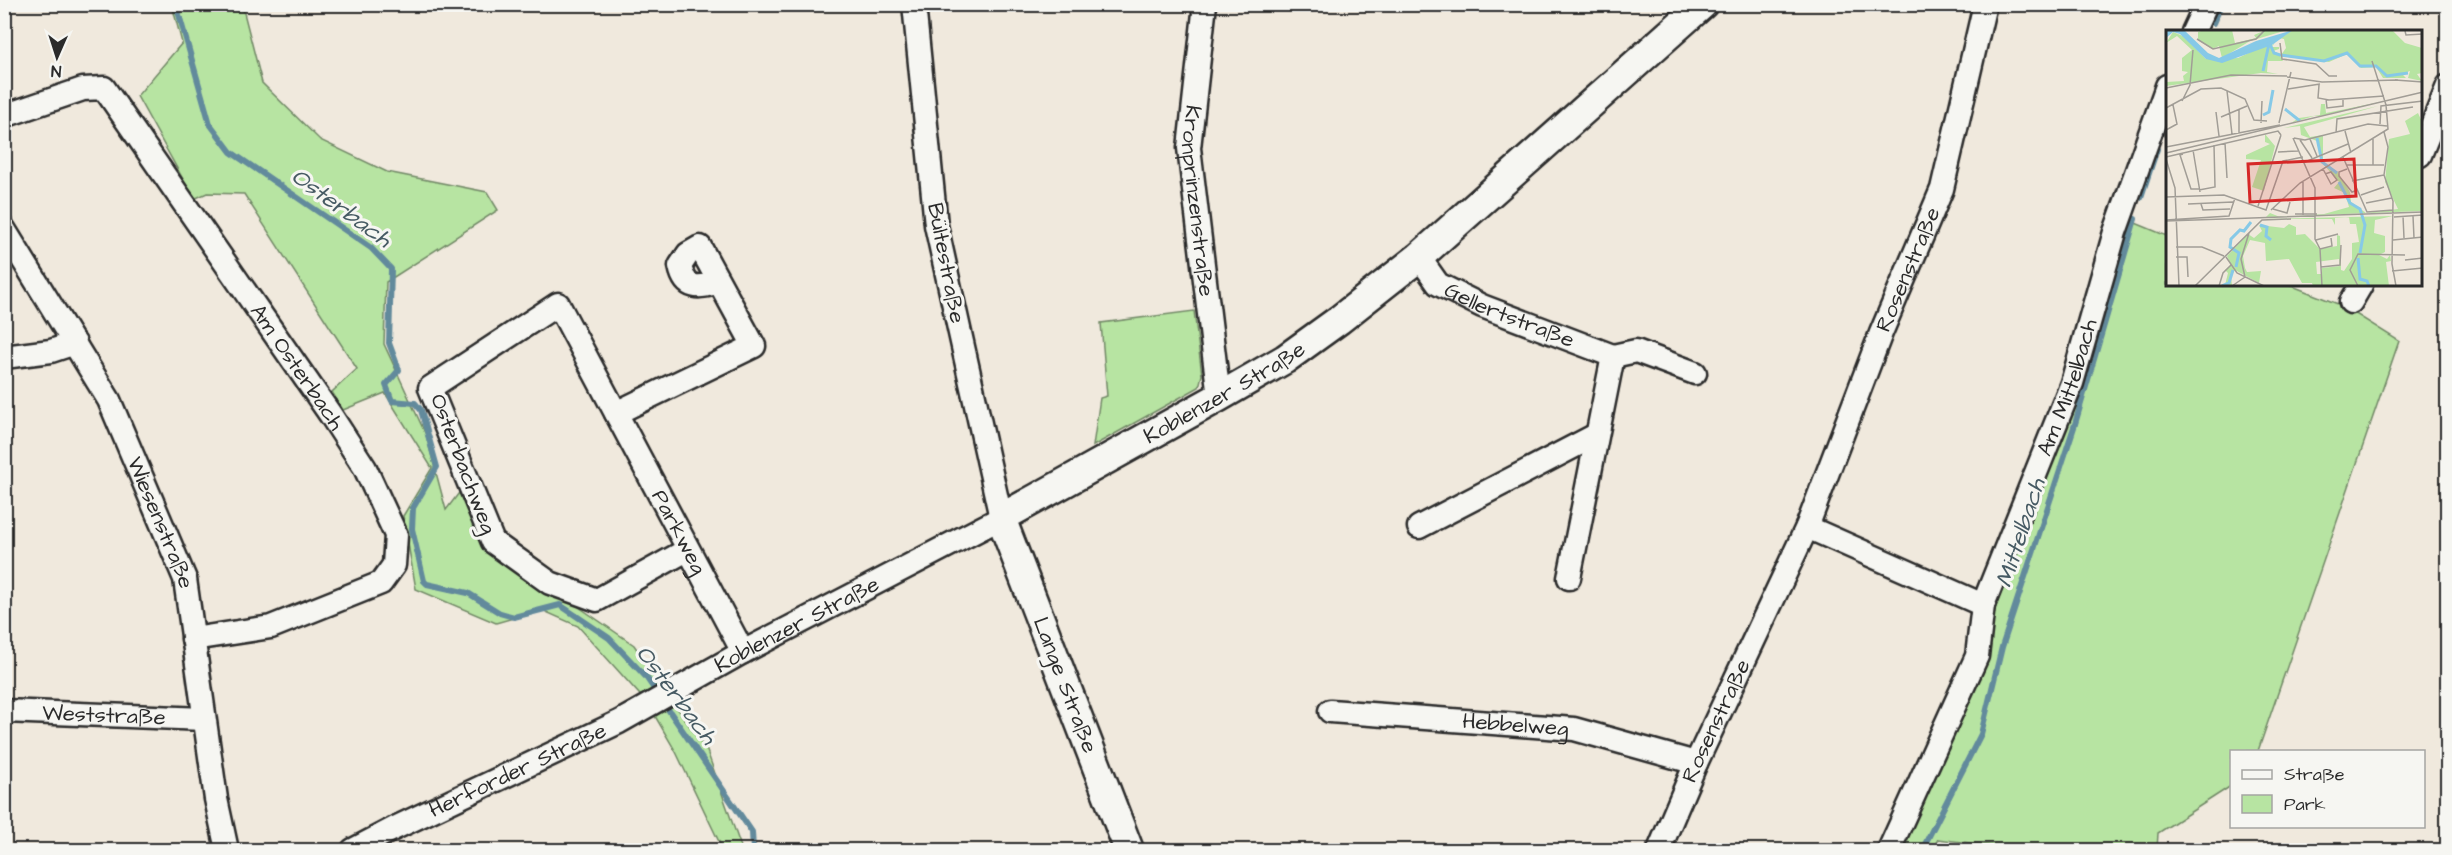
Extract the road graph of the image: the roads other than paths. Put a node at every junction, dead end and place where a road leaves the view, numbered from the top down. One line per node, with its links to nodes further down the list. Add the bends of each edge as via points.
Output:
1 (914, 4): 22 (street, Bültestraße, via 936,225)
2 (1205, 4): 19 (street, Kronprinzenstraße, via 1189,148)
3 (1703, 4): 12 (street, Koblenzer Straße)
4 (1985, 4): 24 (street, Rosenstraße, via 1942,189 1881,333)
5 (2206, 4): 6 (street)
6 (2194, 30)
7 (2448, 86): 10 (street)
8 (2166, 89): 27 (street, Am Mittelbach, via 2115,232 2072,383)
9 (4, 116): 28 (street, Am Osterbach, via 83,89 104,88 330,414 365,468 396,535 394,565 381,583 271,627)
10 (2422, 152)
11 (4, 229): 15 (street, Wiesenstraße)
12 (1419, 257): 16 (street, Gellertstraße, via 1438,284 1482,306); 19 (street, Koblenzer Straße, via 1340,321)
13 (719, 282): 20 (street, via 754,346)
14 (558, 304): 20 (street, Parkweg); 25 (street, Osterbachweg, via 430,388 493,542 550,583 597,600)
15 (75, 343): 17 (street, via 51,351); 28 (street, Wiesenstraße, via 109,400 184,579)
16 (1613, 356): 18 (street, Gellertstraße, via 1636,351); 21 (street)
17 (4, 357)
18 (1695, 373)
19 (1219, 397): 22 (street, Koblenzer Straße)
20 (615, 413): 25 (street, Parkweg)
21 (1596, 435): 23 (street); 26 (street)
22 (1001, 518): 29 (street, Koblenzer Straße); 37 (street, Lange Straße)
23 (1419, 527)
24 (1807, 527): 27 (street); 34 (street, Rosenstraße)
25 (687, 550): 29 (street, Parkweg)
26 (1569, 578)
27 (1983, 605): 39 (street, Am Mittelbach, via 1977,656)
28 (194, 639): 33 (street, Wiesenstraße)
29 (743, 652): 30 (street, Koblenzer Straße)
30 (682, 687): 36 (street, Herforder Straße, via 585,739)
31 (4, 711): 33 (street, Weststraße)
32 (1330, 711): 34 (street, Hebbelweg, via 1574,729)
33 (204, 719): 35 (street, Wiesenstraße)
34 (1696, 763): 38 (street, Rosenstraße)
35 (227, 850)
36 (354, 850)
37 (1129, 850)
38 (1659, 850)
39 (1889, 850)

